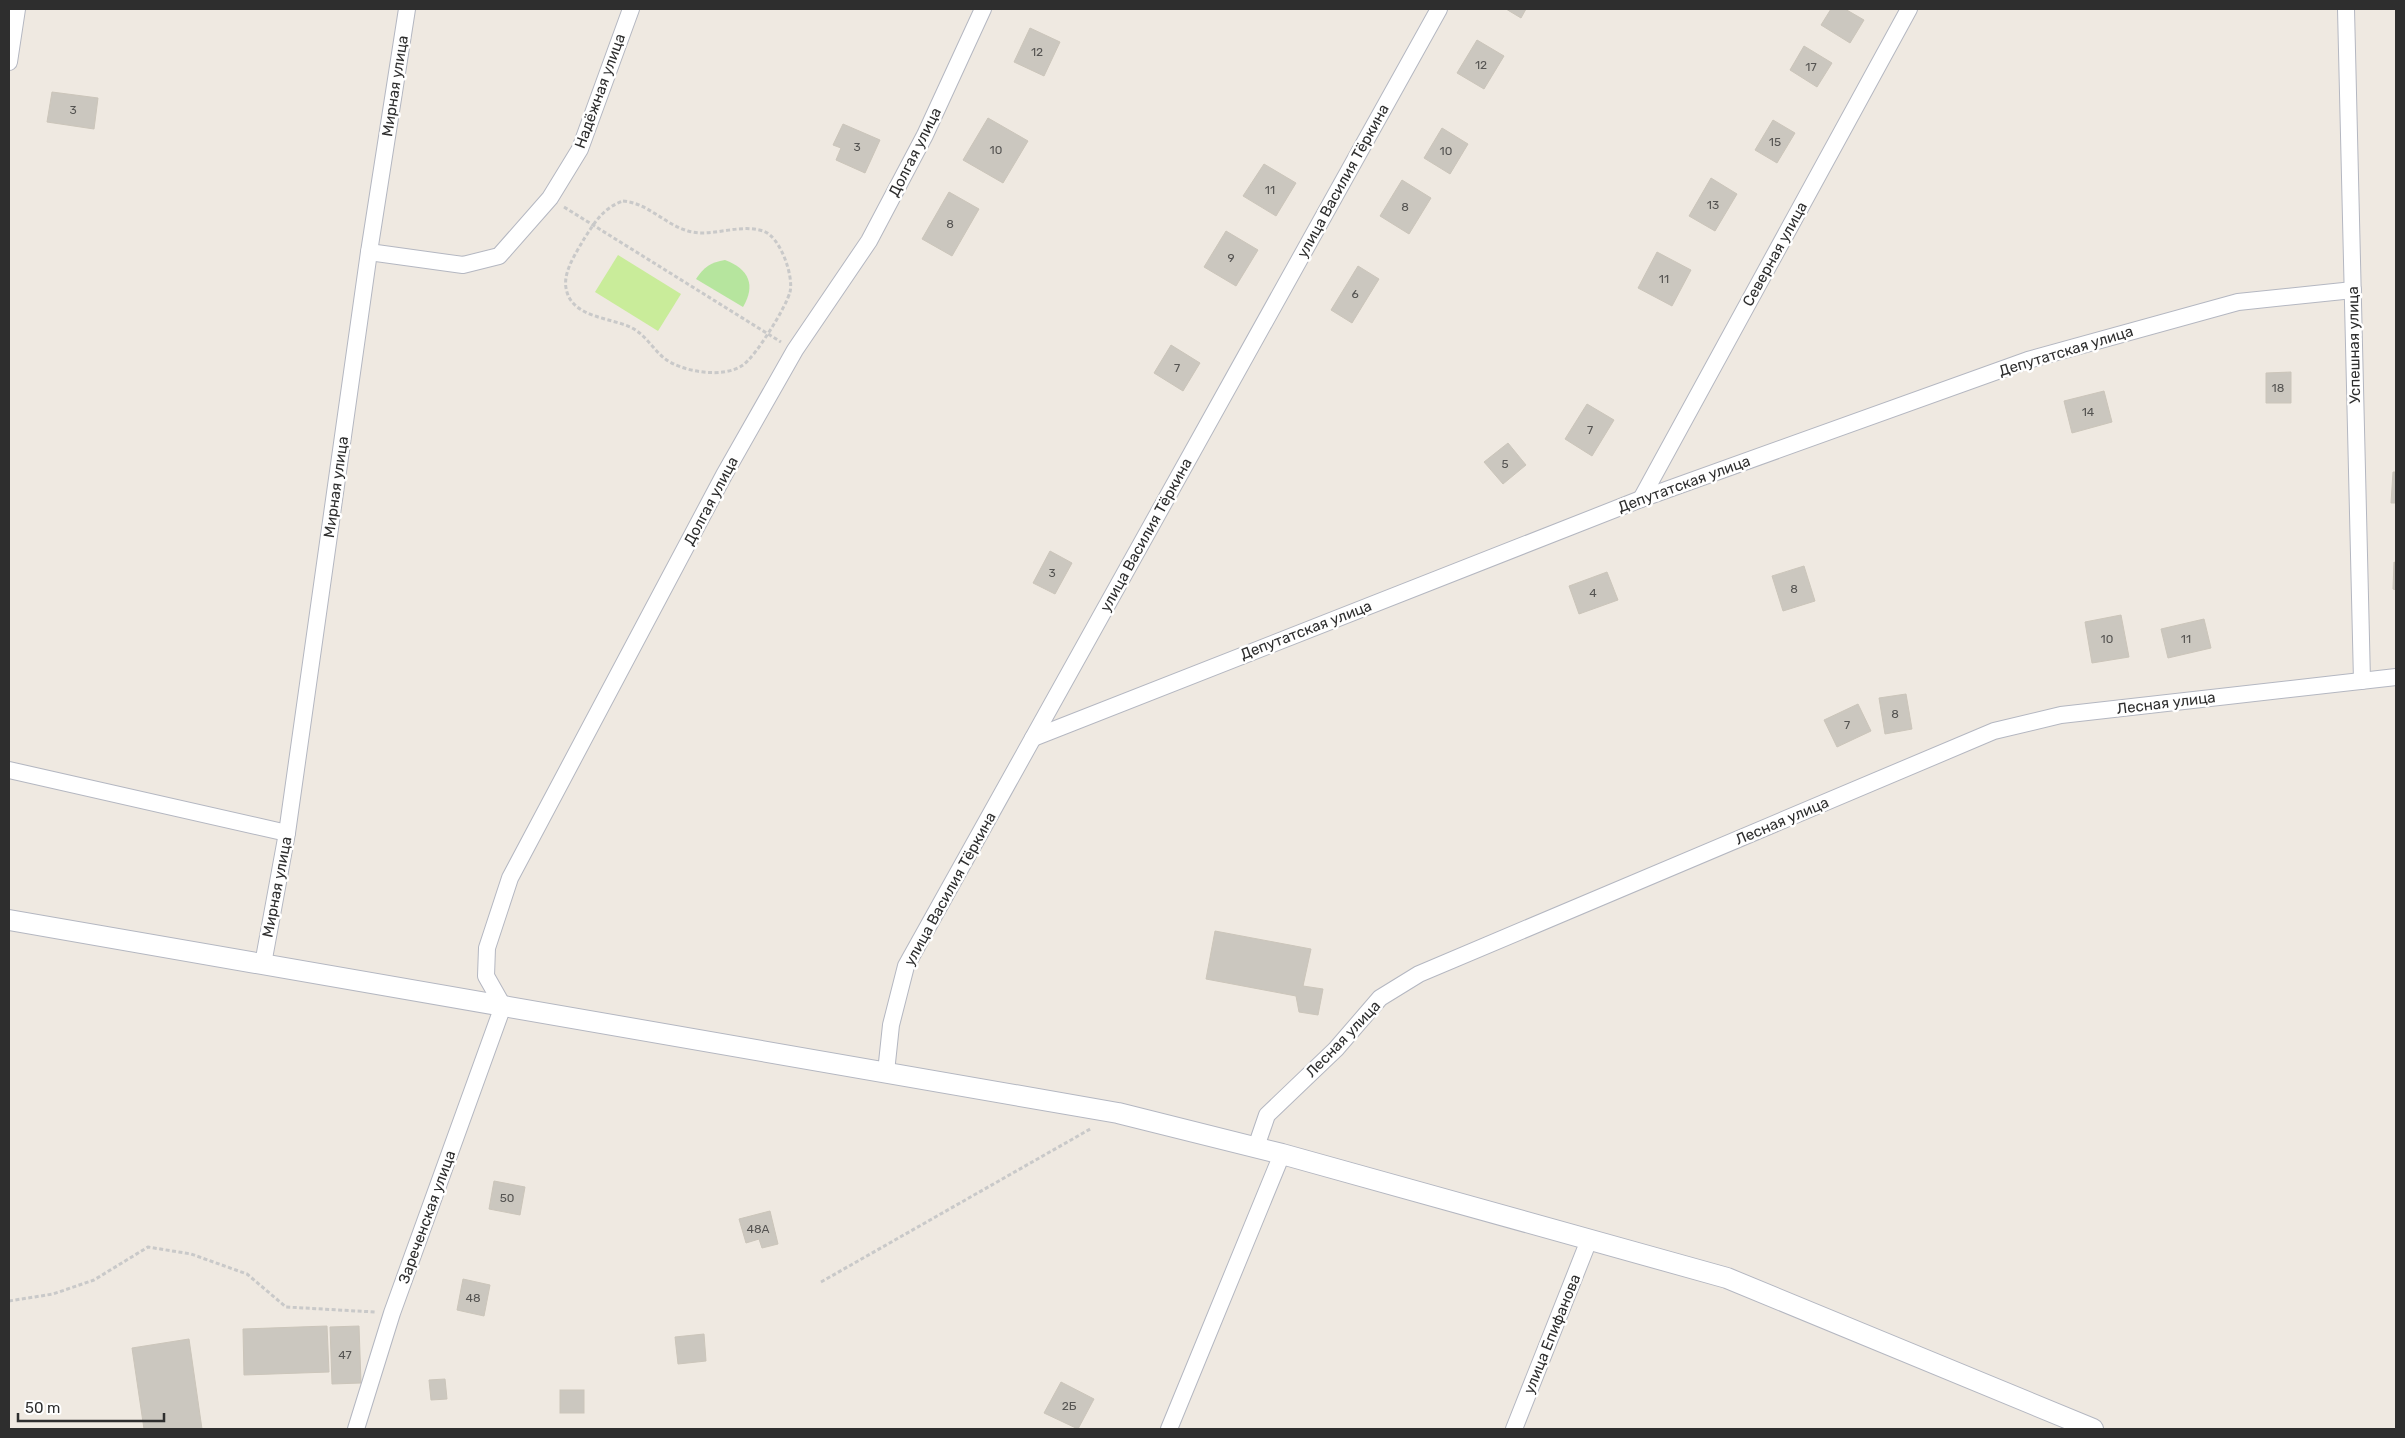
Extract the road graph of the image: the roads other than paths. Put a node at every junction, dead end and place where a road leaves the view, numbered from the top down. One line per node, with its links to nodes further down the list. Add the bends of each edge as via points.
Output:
1 (17, 9): 8 (street)
2 (407, 9): 9 (street, Мирная улица)
3 (630, 9): 9 (street, Надёжная улица, via 580,149 550,198 499,256 463,265)
4 (983, 9): 19 (street, Долгая улица, via 925,134 869,241 795,350 724,475 510,878 487,948 486,976)
5 (1439, 9): 14 (street, улица Василия Тёркина)
6 (1909, 9): 11 (street, Северная улица)
7 (2346, 9): 10 (street, Успешная улица)
8 (9, 62)
9 (369, 252): 16 (street, Мирная улица)
10 (2353, 290): 11 (street, Депутатская улица, via 2238,302 2028,360); 13 (street, Успешная улица)
11 (1641, 499): 14 (street, Депутатская улица)
12 (2396, 677): 13 (street, Лесная улица)
13 (2362, 681): 21 (street, Лесная улица, via 2061,715 1994,731 1966,742 1419,974 1380,998 1336,1048 1267,1115)
14 (1033, 738): 20 (street, улица Василия Тёркина, via 906,966 891,1025)
15 (9, 770): 16 (street)
16 (287, 833): 18 (street, Мирная улица)
17 (9, 920): 18 (street)
18 (263, 964): 19 (street)
19 (503, 1006): 20 (street); 24 (street, Зареченская улица, via 392,1313)
20 (886, 1072): 21 (street, via 1118,1113)
21 (1256, 1147): 22 (street)
22 (1282, 1154): 23 (street); 25 (street)
23 (1589, 1240): 26 (street, улица Епифанова); 27 (street, via 1727,1278)
24 (356, 1429)
25 (1169, 1429)
26 (1514, 1429)
27 (2093, 1429)

